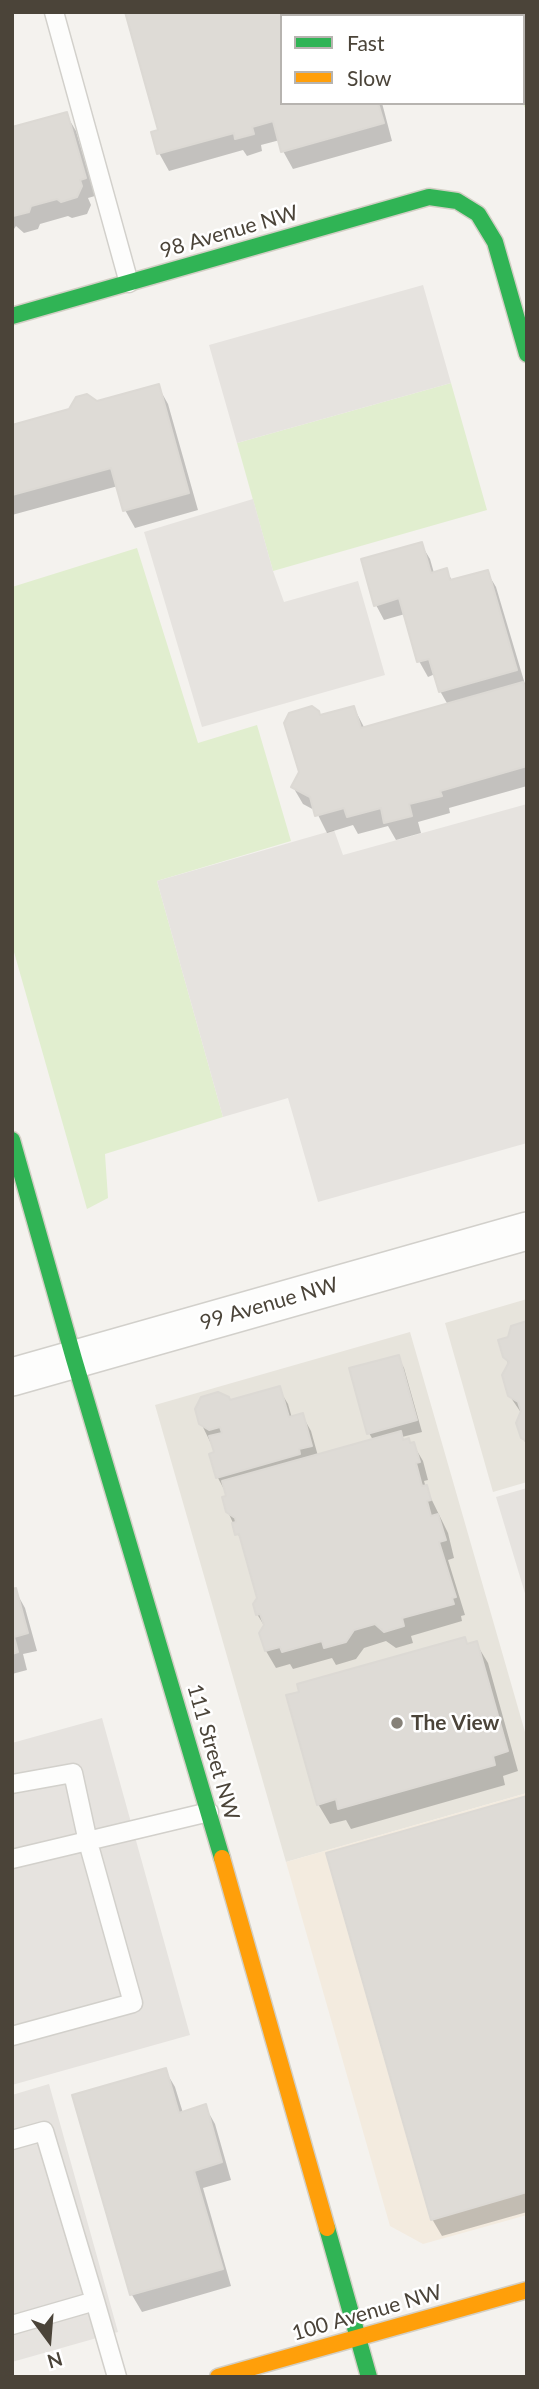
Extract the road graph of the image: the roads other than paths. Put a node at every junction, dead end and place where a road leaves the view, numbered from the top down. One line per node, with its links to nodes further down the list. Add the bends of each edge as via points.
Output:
1 (54, 12): 2 (lane)
2 (129, 282): 3 (street, 98 Avenue NW); 4 (street, 98 Avenue NW, via 429,197 457,201 478,214 495,242)
3 (12, 316)
4 (527, 354)
5 (12, 1140): 7 (street, 111 Street NW)
6 (527, 1231): 7 (street, 99 Avenue NW)
7 (74, 1359): 8 (street, 99 Avenue NW); 10 (street, 111 Street NW)
8 (12, 1377)
9 (12, 1784): 11 (lane, via 73,1773)
10 (209, 1812): 11 (lane); 18 (street, 111 Street NW)
11 (88, 1842): 12 (lane); 13 (lane, via 133,2003)
12 (12, 1859)
13 (12, 2036)
14 (12, 2140): 16 (lane, via 44,2132)
15 (527, 2290): 18 (street, 100 Avenue NW)
16 (95, 2301): 17 (lane); 19 (lane)
17 (12, 2325)
18 (358, 2338): 20 (street, 100 Avenue NW); 21 (street, 111 Street NW)
19 (117, 2377)
20 (218, 2377)
21 (369, 2377)

